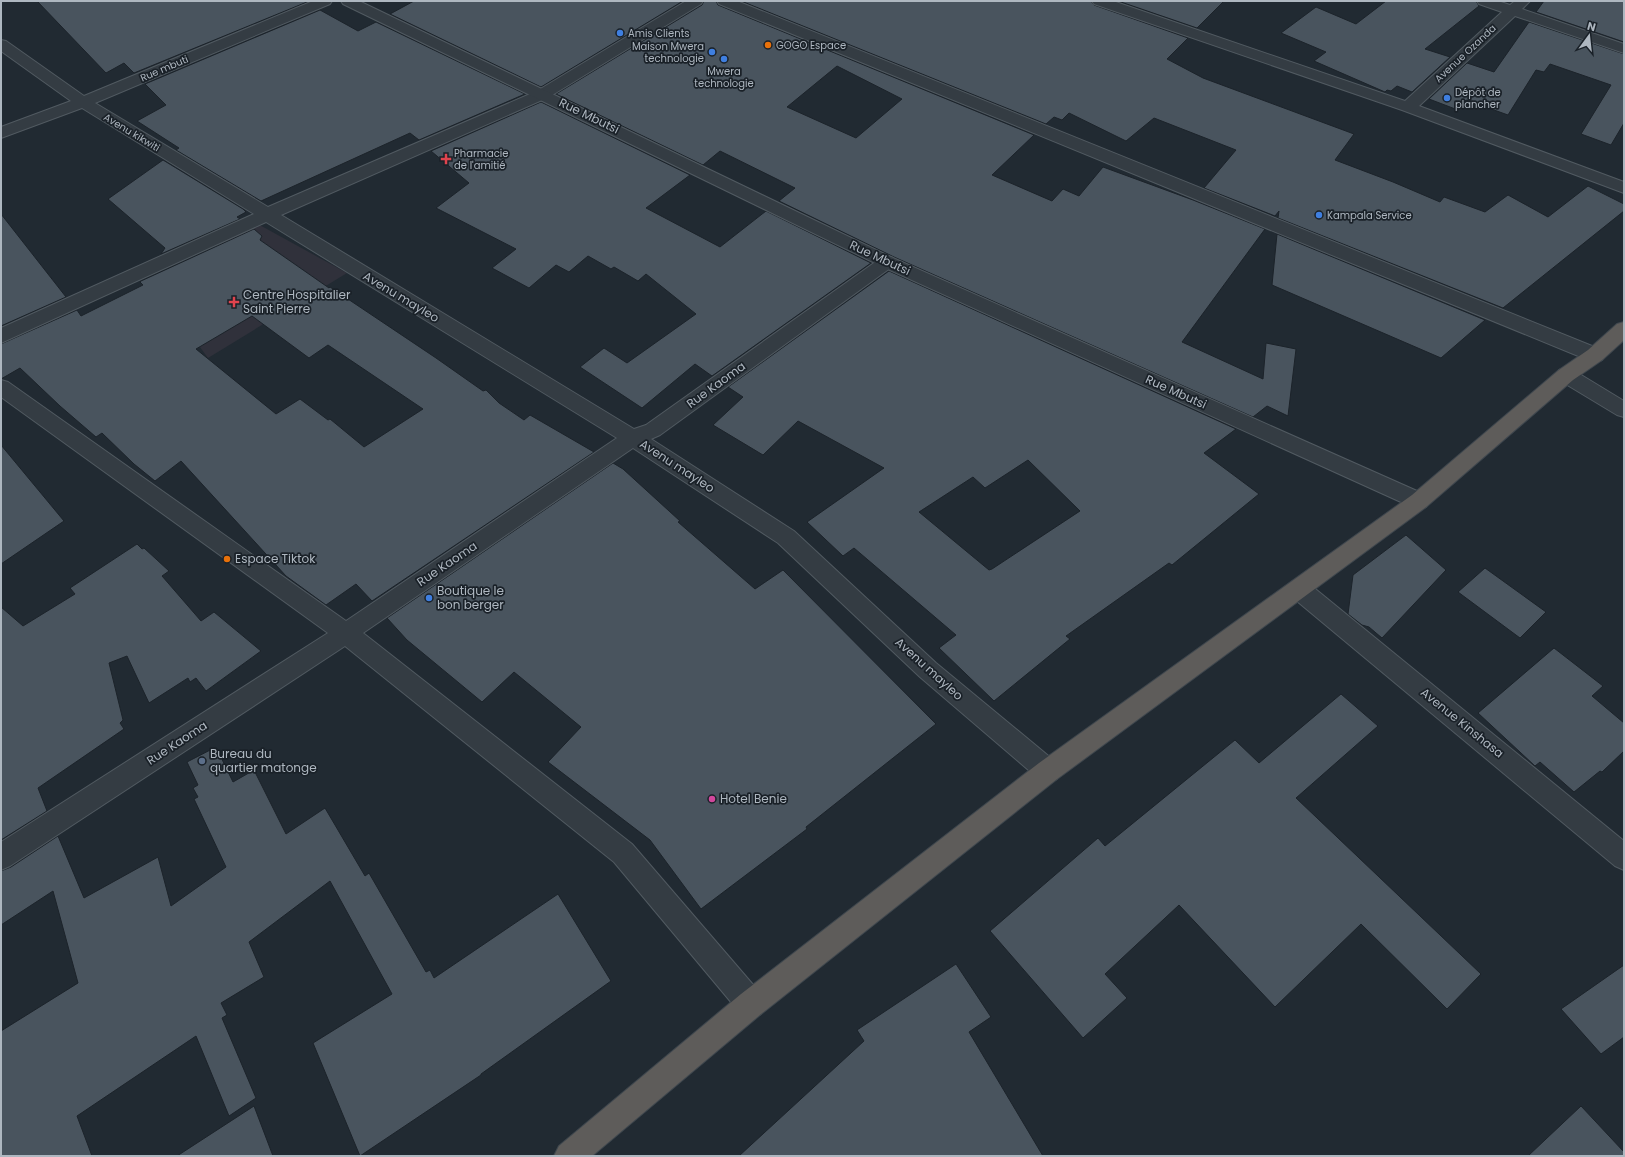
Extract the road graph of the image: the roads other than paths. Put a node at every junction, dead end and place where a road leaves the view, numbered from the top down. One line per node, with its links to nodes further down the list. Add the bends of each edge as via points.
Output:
1 (325, 1): 11 (street, Rue mbuti)
2 (348, 1): 10 (street, Rue Mbutsi)
3 (696, 1): 10 (street)
4 (724, 1): 19 (street)
5 (1099, 1): 12 (street)
6 (1484, 1): 7 (street)
7 (1517, 5): 9 (street); 12 (street, Avenue Ozanda)
8 (1, 44): 11 (street, Avenu kikwiti)
9 (1624, 49)
10 (543, 94): 15 (street); 16 (street, Rue Mbutsi)
11 (83, 102): 13 (street, Rue mbuti); 15 (street, Avenu kikwiti)
12 (1408, 107): 14 (street)
13 (1, 133)
14 (1624, 188)
15 (266, 215): 18 (street); 23 (street, Avenu mayleo)
16 (887, 262): 23 (street, Rue Kaoma, via 653,430); 24 (street, Rue Mbutsi)
17 (1624, 329): 19 (highway)
18 (1, 336)
19 (1595, 355): 20 (highway)
20 (1566, 376): 22 (street); 24 (highway)
21 (1, 387): 26 (street)
22 (1624, 410)
23 (633, 438): 26 (street, Rue Kaoma); 27 (street, Avenu mayleo, via 786,537 928,670)
24 (1419, 501): 25 (highway)
25 (1300, 590): 27 (highway); 28 (street, Avenue Kinshasa)
26 (346, 633): 29 (street, Rue Kaoma); 30 (street, via 623,852)
27 (1048, 771): 30 (highway)
28 (1624, 856)
29 (1, 857)
30 (751, 1004): 31 (highway)
31 (569, 1156)

